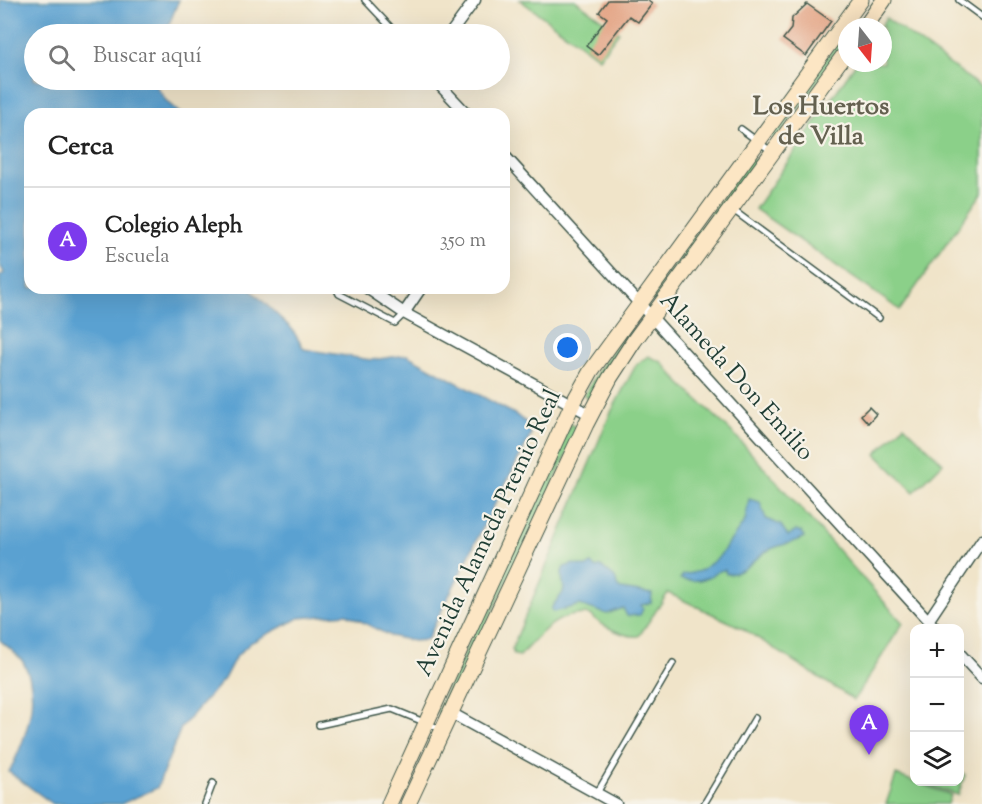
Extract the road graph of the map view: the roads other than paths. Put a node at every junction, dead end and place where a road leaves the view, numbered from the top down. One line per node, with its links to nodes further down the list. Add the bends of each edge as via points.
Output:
1 (365, 0): 8 (lane)
2 (475, 0): 9 (street)
3 (861, 0): 14 (street, Avenida Alameda Premio Real)
4 (884, 0): 7 (street)
5 (960, 0): 6 (lane)
6 (982, 17)
7 (871, 18)
8 (388, 24)
9 (457, 24)
10 (838, 63): 15 (street, Avenida Alameda Premio Real)
11 (444, 90): 12 (street)
12 (461, 108)
13 (741, 129): 14 (lane)
14 (758, 141): 15 (lane); 21 (street, Avenida Alameda Premio Real)
15 (773, 152): 17 (street, Avenida Alameda Premio Real)
16 (510, 161): 21 (street, Alameda Don Emilio)
17 (731, 209): 23 (street, Avenida Alameda Premio Real); 24 (lane)
18 (339, 294): 22 (lane, via 395,323)
19 (376, 294): 22 (street)
20 (417, 294): 22 (street)
21 (641, 304): 23 (street, Alameda Don Emilio); 25 (street, Avenida Alameda Premio Real, via 591,371)
22 (404, 313): 25 (street)
23 (653, 316): 26 (street, Avenida Alameda Premio Real, via 610,378); 28 (street, Alameda Don Emilio)
24 (879, 318)
25 (572, 405): 26 (street); 35 (street, Avenida Alameda Premio Real)
26 (591, 415): 33 (street, Avenida Alameda Premio Real)
27 (982, 540): 29 (street)
28 (931, 624)
29 (933, 624)
30 (964, 658): 32 (street)
31 (673, 663): 39 (lane)
32 (982, 678)
33 (451, 713): 37 (street, Avenida Alameda Premio Real); 39 (street)
34 (755, 718): 44 (lane)
35 (425, 723): 36 (lane, via 392,709); 37 (lane); 41 (street, Avenida Alameda Premio Real)
36 (319, 726)
37 (443, 730): 42 (street, Avenida Alameda Premio Real)
38 (213, 783): 40 (lane)
39 (597, 794): 43 (street)
40 (205, 804)
41 (389, 804)
42 (408, 804)
43 (616, 804)
44 (705, 804)

